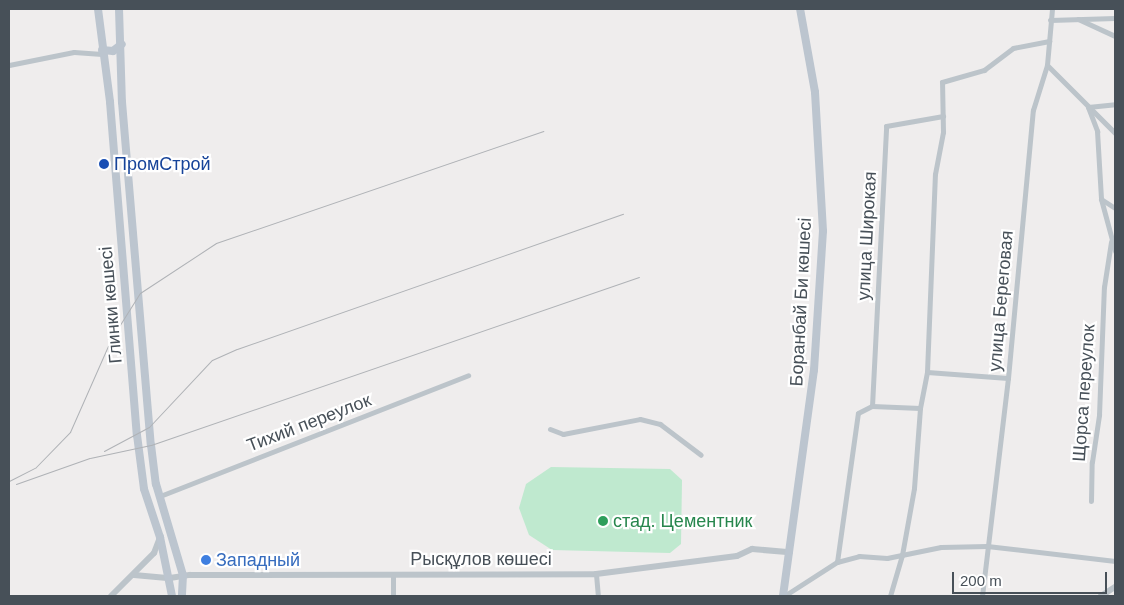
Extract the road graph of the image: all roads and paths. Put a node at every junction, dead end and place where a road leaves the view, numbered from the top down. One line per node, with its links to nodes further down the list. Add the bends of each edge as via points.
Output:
1 (98, 9): 11 (main road, Глинки көшесі)
2 (119, 9): 10 (main road, Глинки көшесі)
3 (800, 9): 37 (main road, Боранбай Би көшесі, via 815,92 823,231 814,370)
4 (1052, 9): 7 (street, улица Береговая)
5 (1072, 17): 6 (street); 7 (street); 8 (street)
6 (1115, 18)
7 (1050, 20): 9 (street, улица Береговая)
8 (1115, 36)
9 (1049, 41): 13 (street, улица Береговая); 16 (street, via 1013,48 984,70 942,82)
10 (122, 44): 11 (main road, via 113,51); 20 (main road, Глинки көшесі, via 122,102)
11 (102, 52): 12 (street, via 74,52); 21 (main road, Глинки көшесі, via 110,102)
12 (9, 65)
13 (1047, 65): 15 (street); 26 (street, улица Береговая, via 1033,110)
14 (1115, 104): 15 (street)
15 (1088, 106): 17 (street); 18 (street, via 1097,131)
16 (942, 116): 24 (street, via 935,174); 27 (street, улица Широкая, via 886,126)
17 (1115, 133)
18 (1101, 199): 19 (street); 22 (street)
19 (1115, 208)
20 (135, 232): 21 (street); 31 (main road, Глинки көшесі)
21 (121, 236): 32 (main road, Глинки көшесі)
22 (1111, 242): 23 (street); 34 (street, Щорса переулок, via 1104,287 1099,415 1092,462)
23 (1115, 251)
24 (927, 372): 26 (street); 28 (street)
25 (468, 375): 33 (street, Тихий переулок)
26 (1008, 378): 36 (street, улица Береговая)
27 (872, 406): 28 (street); 40 (street, via 858,414)
28 (920, 408): 38 (street, via 914,488)
29 (550, 428): 30 (street, via 563,434 640,419 660,424)
30 (701, 455)
31 (156, 479): 32 (street); 33 (main road, Глинки көшесі)
32 (143, 482): 35 (main road, Глинки көшесі)
33 (160, 496): 44 (main road, Глинки көшесі)
34 (1091, 501)
35 (160, 537): 43 (street, via 154,553); 45 (main road, Глинки көшесі)
36 (987, 546): 38 (street, via 941,547); 39 (street); 54 (street, улица Береговая)
37 (790, 552): 42 (street, Рысқұлов көшесі, via 752,549 737,556); 52 (main road, Боранбай Би көшесі)
38 (902, 555): 40 (street, via 859,556); 53 (street)
39 (1115, 561)
40 (837, 562): 52 (street)
41 (393, 574): 42 (street, Рысқұлов көшесі); 44 (street, Рысқұлов көшесі); 50 (street)
42 (596, 574): 51 (street)
43 (134, 575): 45 (street, Рысқұлов көшесі); 47 (street)
44 (183, 575): 45 (street, Рысқұлов көшесі); 49 (main road, Глинки көшесі)
45 (170, 578): 48 (main road, Глинки көшесі)
46 (1115, 586): 55 (street)
47 (111, 596)
48 (172, 596)
49 (182, 596)
50 (393, 596)
51 (598, 596)
52 (784, 596)
53 (890, 596)
54 (982, 596)
55 (1101, 596)

